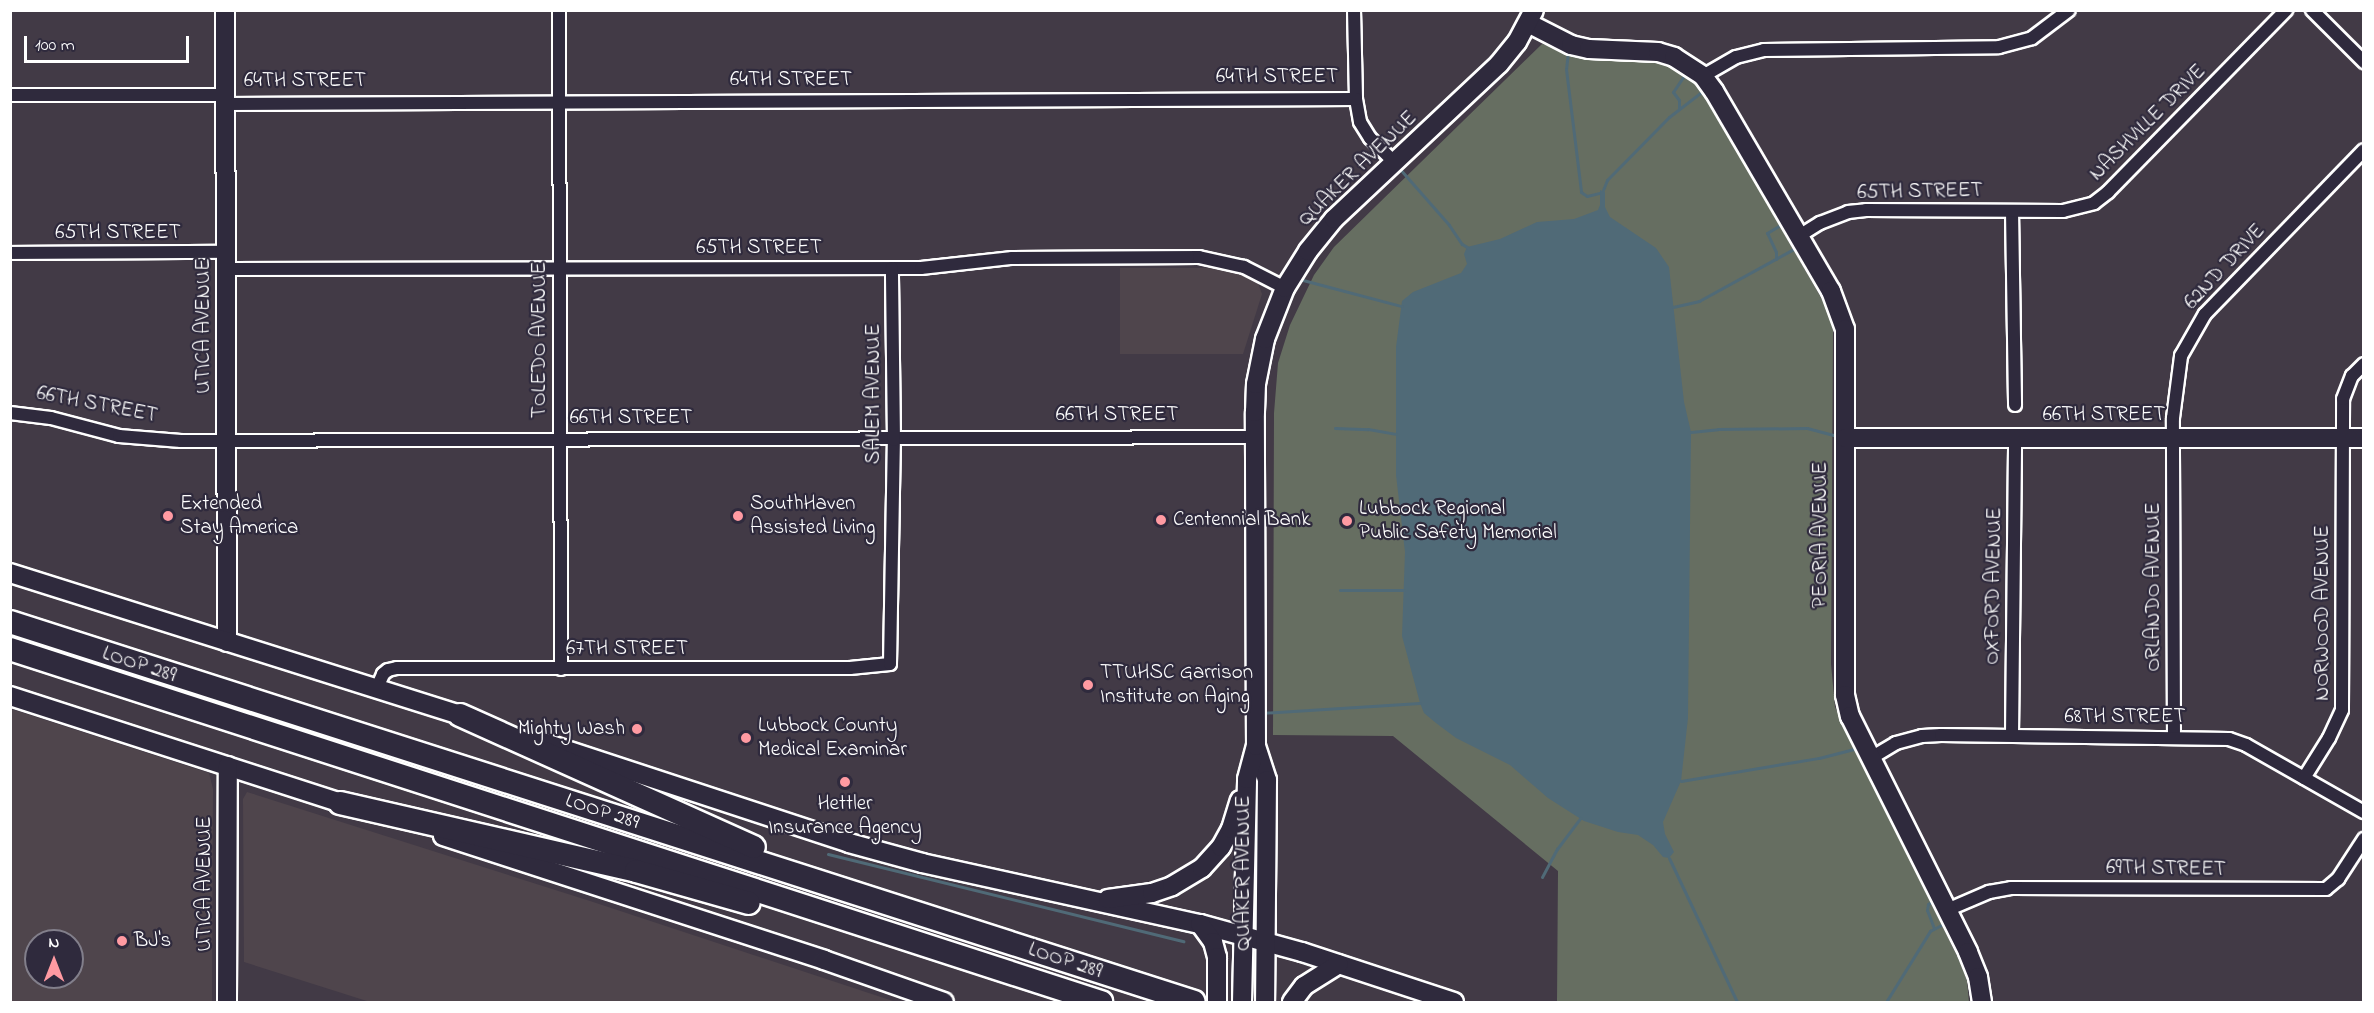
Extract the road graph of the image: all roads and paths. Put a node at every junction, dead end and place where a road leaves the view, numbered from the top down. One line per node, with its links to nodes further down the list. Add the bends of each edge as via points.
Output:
1 (225, 10): 12 (main road, UTICA AVENUE)
2 (559, 10): 13 (street, TOLEDO AVENUE)
3 (1354, 10): 11 (street)
4 (2069, 10): 9 (street, via 2032,38 1999,47 1764,50 1736,57)
5 (2286, 10): 16 (street, NASHVILLE DRIVE, via 2094,203 2063,211)
6 (2312, 10): 8 (street)
7 (1531, 17): 9 (main road, via 1571,45 1658,52 1687,64); 15 (main road, QUAKER AVENUE, via 1499,64)
8 (2364, 62)
9 (1703, 76): 17 (main road, PEORIA AVENUE)
10 (10, 95): 12 (street, 64TH STREET)
11 (1356, 99): 13 (street, 64TH STREET); 15 (street, via 1360,122)
12 (225, 100): 13 (street, 64TH STREET); 19 (main road, UTICA AVENUE)
13 (559, 103): 20 (street, TOLEDO AVENUE)
14 (2364, 150): 29 (street, 62ND DRIVE, via 2215,303 2189,337 2177,378)
15 (1394, 162): 22 (main road, QUAKER AVENUE, via 1334,219 1308,250)
16 (2012, 211): 17 (street, 65TH STREET, via 1848,212); 24 (street)
17 (1799, 236): 27 (main road, PEORIA AVENUE, via 1831,291 1845,328)
18 (10, 253): 19 (street, 65TH STREET)
19 (226, 260): 20 (street, 65TH STREET); 33 (main road, UTICA AVENUE)
20 (560, 268): 21 (street, 65TH STREET); 34 (street, TOLEDO AVENUE)
21 (892, 268): 22 (street, 65TH STREET, via 1012,258 1199,257 1244,267); 32 (street, SALEM AVENUE)
22 (1286, 288): 26 (main road, QUAKER AVENUE, via 1273,315 1260,362)
23 (2364, 364): 30 (street, NORWOOD AVENUE, via 2346,386)
24 (2014, 405)
25 (10, 413): 33 (street, 66TH STREET, via 51,418 119,436)
26 (1255, 437): 32 (street, 66TH STREET); 46 (main road, QUAKER AVENUE)
27 (1845, 438): 28 (main road, 66TH STREET); 47 (main road, PEORIA AVENUE, via 1844,687 1850,716)
28 (2015, 438): 29 (main road, 66TH STREET); 44 (street, OXFORD AVENUE)
29 (2173, 438): 30 (main road, 66TH STREET); 45 (street, ORLANDO AVENUE)
30 (2343, 438): 31 (main road, 66TH STREET); 49 (street, NORWOOD AVENUE, via 2343,697 2337,722)
31 (2364, 438)
32 (894, 440): 34 (street, 66TH STREET); 39 (street, SALEM AVENUE)
33 (226, 441): 34 (street, 66TH STREET); 37 (main road, UTICA AVENUE)
34 (560, 441): 40 (street, TOLEDO AVENUE)
35 (10, 573): 37 (main road)
36 (10, 622): 54 (highway, LOOP 289)
37 (226, 642): 41 (main road)
38 (10, 649): 58 (highway, LOOP 289)
39 (890, 664): 40 (street, 67TH STREET, via 850,668)
40 (561, 669): 41 (street, 67TH STREET, via 388,670)
41 (376, 690): 43 (main road)
42 (10, 696): 48 (main road)
43 (460, 715): 54 (highway); 55 (main road, via 849,843)
44 (2012, 735): 45 (street, 68TH STREET); 47 (street, 68TH STREET, via 1922,736 1896,743)
45 (2174, 737): 49 (street, 68TH STREET, via 2229,739)
46 (1256, 746): 50 (main road, QUAKER AVENUE); 60 (main road, QUAKER AVENUE, via 1267,780)
47 (1871, 758): 56 (main road, PEORIA AVENUE)
48 (228, 766): 51 (main road); 63 (main road, UTICA AVENUE)
49 (2304, 778): 52 (street, 68TH STREET)
50 (1246, 779): 55 (main road, via 1231,829 1202,868 1152,893); 59 (main road, QUAKER AVENUE)
51 (340, 803): 58 (highway, via 636,871 789,915); 62 (main road)
52 (2364, 812)
53 (2364, 839): 56 (street, 69TH STREET, via 2338,879 2326,889 2011,888 1989,892)
54 (834, 886): 65 (highway, LOOP 289)
55 (1091, 900): 57 (main road)
56 (1947, 910): 71 (main road, PEORIA AVENUE, via 1978,977)
57 (1200, 924): 59 (main road); 66 (main road, via 1213,942 1217,957)
58 (876, 929): 64 (highway, LOOP 289)
59 (1243, 936): 60 (main road); 67 (main road, QUAKER AVENUE)
60 (1266, 943): 61 (main road); 68 (main road, QUAKER AVENUE)
61 (1339, 964): 69 (main road, via 1304,986); 70 (main road)
62 (936, 1001)
63 (227, 1002)
64 (1101, 1002)
65 (1194, 1002)
66 (1217, 1002)
67 (1242, 1002)
68 (1265, 1002)
69 (1292, 1002)
70 (1454, 1002)
71 (1982, 1002)

